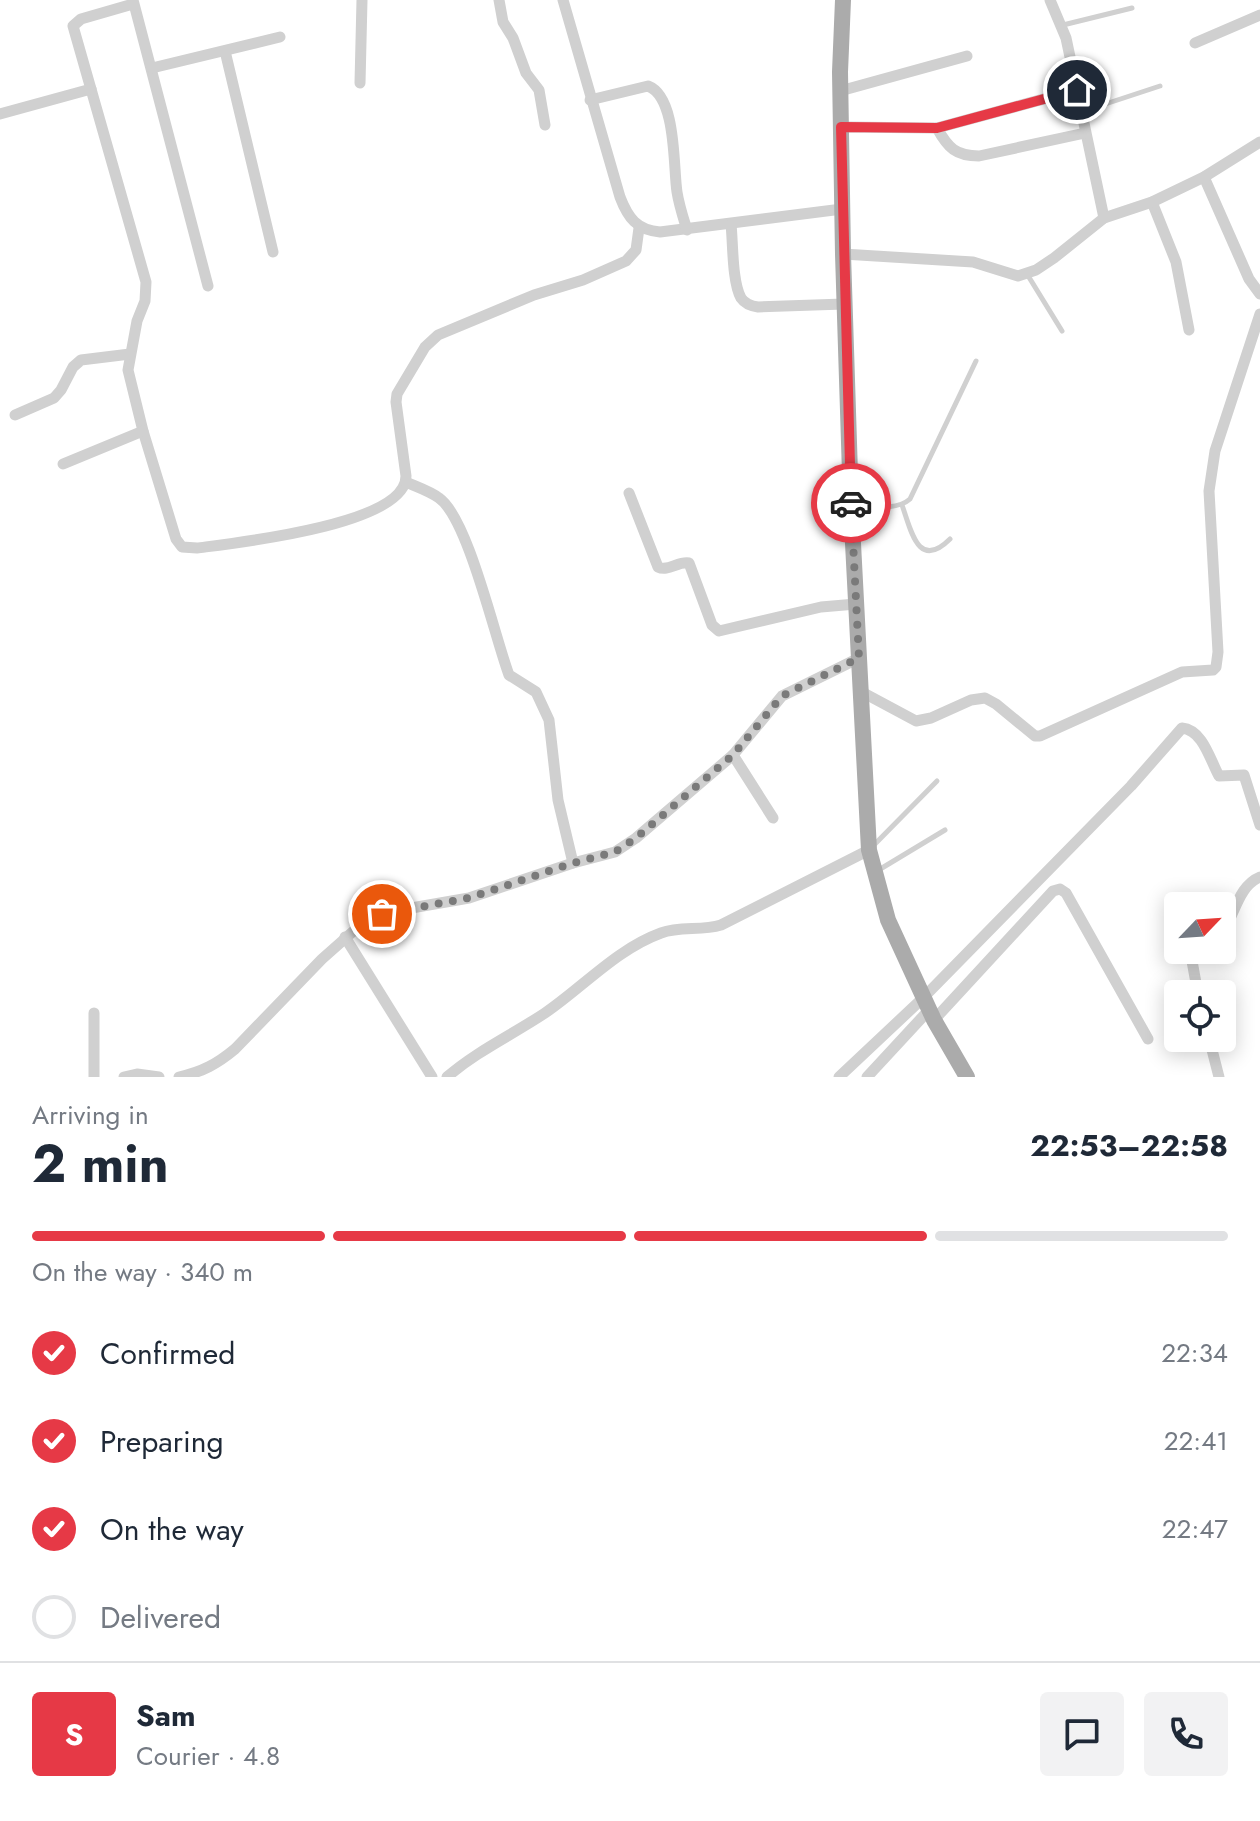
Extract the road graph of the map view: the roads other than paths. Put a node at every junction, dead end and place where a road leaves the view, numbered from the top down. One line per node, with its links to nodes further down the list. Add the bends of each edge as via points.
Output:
1 (362, 0): 15 (street)
2 (499, 0): 23 (street, via 505,26 539,90)
3 (563, 0): 20 (street)
4 (843, 0): 19 (main road)
5 (1050, 0): 9 (street)
6 (133, 2): 14 (street); 17 (street, via 74,23)
7 (1132, 8): 9 (lane)
8 (1260, 15): 11 (street)
9 (1062, 25): 18 (street)
10 (280, 37): 12 (street)
11 (1195, 43)
12 (225, 51): 14 (street); 35 (street)
13 (967, 56): 19 (street)
14 (152, 68): 38 (street)
15 (360, 83)
16 (1160, 86): 21 (lane)
17 (91, 89): 22 (street); 44 (street, via 146,282)
18 (1077, 90): 21 (street); 25 (street)
19 (840, 91): 24 (main road)
20 (590, 100): 33 (street, via 620,197); 34 (street, via 648,86 659,94 673,130 677,189)
21 (1081, 112): 26 (street)
22 (0, 114)
23 (545, 125)
24 (841, 127): 25 (street); 30 (main road)
25 (937, 128): 26 (street, via 952,151 968,156)
26 (1085, 133): 31 (street)
27 (1260, 142): 28 (street)
28 (1204, 177): 29 (street); 39 (street)
29 (1152, 202): 31 (street); 42 (street, via 1176,262)
30 (842, 209): 32 (street); 36 (main road)
31 (1104, 218): 37 (street)
32 (731, 224): 34 (street); 40 (street, via 737,285 747,304)
33 (639, 228): 34 (street); 49 (street, via 636,250 626,261 431,340 396,402)
34 (687, 230)
35 (273, 252)
36 (843, 254): 37 (street, via 973,262 1010,276); 40 (main road)
37 (1027, 274): 43 (lane)
38 (208, 286)
39 (1260, 294)
40 (844, 304): 51 (main road)
41 (1260, 314): 56 (street, via 1210,471 1218,652 1213,670 1182,672 1040,736 985,698 916,721)
42 (1189, 330)
43 (1062, 331)
44 (130, 354): 46 (street, via 81,360 54,398); 47 (street, via 128,370)
45 (976, 361): 52 (lane, via 910,499)
46 (15, 415)
47 (143, 431): 48 (street); 49 (street, via 182,547 334,525 380,506)
48 (63, 464)
49 (406, 482): 63 (street, via 440,498 454,516 509,675 542,702)
50 (629, 493): 54 (street, via 658,567 689,563 719,631)
51 (851, 505): 52 (lane); 54 (main road)
52 (902, 505): 53 (lane, via 913,537 927,552)
53 (950, 539)
54 (856, 604): 55 (main road)
55 (859, 658): 56 (main road); 57 (street, via 782,696)
56 (860, 691): 62 (main road)
57 (733, 755): 59 (street); 63 (street, via 636,838 604,856)
58 (937, 781): 62 (lane)
59 (773, 818)
60 (1260, 825): 68 (street, via 1246,778 1219,776 1203,744 1192,730 1182,728)
61 (945, 830): 64 (lane)
62 (869, 850): 64 (main road); 72 (street, via 721,925 668,930 644,941)
63 (573, 863): 67 (street, via 469,898 382,914)
64 (874, 873): 68 (main road, via 888,920)
65 (1260, 877): 66 (street, via 1246,886)
66 (1236, 909)
67 (345, 937): 76 (street, via 235,1049 207,1070); 77 (street)
68 (929, 1009): 70 (street, via 1060,889); 78 (street); 79 (street); 80 (main road)
69 (94, 1013): 73 (street)
70 (1148, 1039)
71 (1213, 1052): 81 (street)
72 (452, 1075)
73 (94, 1077)
74 (124, 1077): 75 (street)
75 (159, 1077)
76 (179, 1077)
77 (432, 1077)
78 (839, 1077)
79 (867, 1077)
80 (967, 1077)
81 (1219, 1077)

